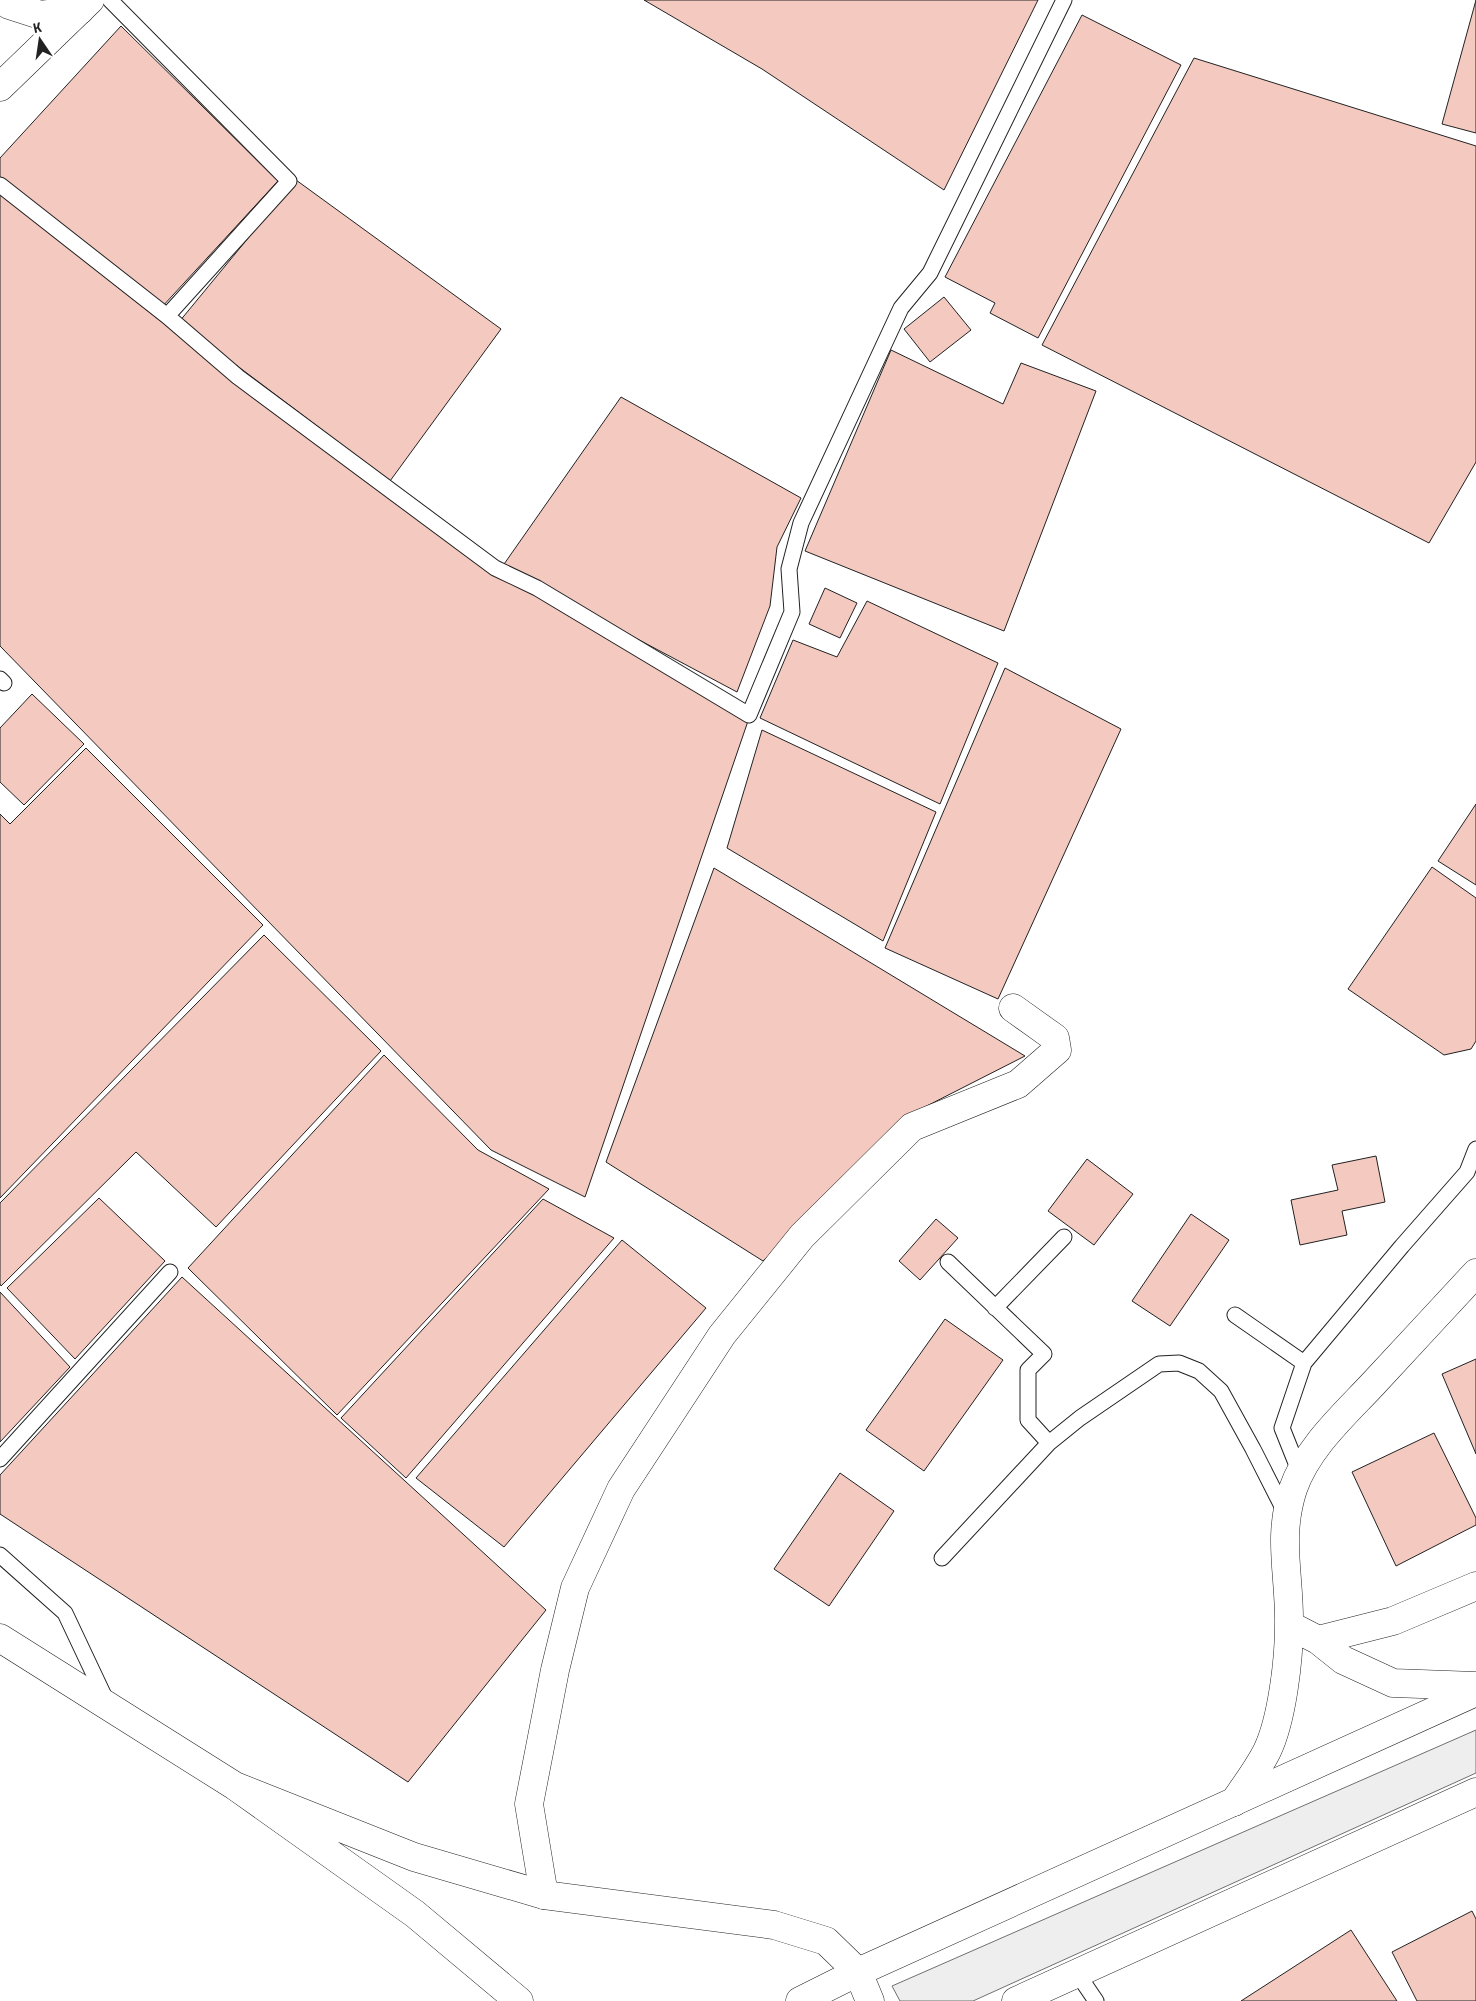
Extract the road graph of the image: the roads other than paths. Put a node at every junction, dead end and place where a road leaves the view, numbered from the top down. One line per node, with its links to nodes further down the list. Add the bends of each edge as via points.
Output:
1 (3, 0): 4 (main road, via 40,15)
2 (110, 0): 7 (lane, via 289,181)
3 (1064, 0): 7 (lane, via 930,273 901,308 801,523 789,569 792,612 749,715 537,588 495,568 238,377)
4 (85, 5): 5 (main road)
5 (1, 79)
6 (0, 185): 7 (lane)
7 (167, 316)
8 (1012, 1008): 33 (main road, via 1055,1038 1057,1050 1018,1084 912,1127 802,1236 722,1335 621,1488 575,1588 529,1804)
9 (1476, 1149): 16 (lane, via 1468,1172)
10 (1064, 1237): 14 (lane)
11 (948, 1262): 14 (lane)
12 (170, 1272): 18 (lane)
13 (1476, 1273): 19 (main road, via 1322,1440)
14 (995, 1308): 17 (lane, via 1044,1354 1028,1370 1028,1420)
15 (1235, 1315): 16 (lane)
16 (1304, 1363): 19 (lane, via 1282,1428)
17 (1049, 1443): 20 (lane, via 1159,1364 1179,1363 1199,1371 1221,1391); 22 (lane)
18 (0, 1459)
19 (1300, 1473): 20 (main road)
20 (1286, 1514): 24 (main road, via 1284,1546)
21 (0, 1555): 29 (lane, via 65,1613)
22 (942, 1558)
23 (1476, 1586): 26 (main road, via 1393,1621)
24 (1290, 1625): 26 (main road); 32 (main road, via 1277,1721 1267,1751)
25 (0, 1638): 29 (main road)
26 (1318, 1640): 27 (main road, via 1343,1660 1393,1683)
27 (1476, 1686)
28 (1476, 1692): 32 (main road)
29 (108, 1705): 30 (main road)
30 (235, 1786): 33 (main road, via 414,1857); 36 (main road, via 415,1914)
31 (1476, 1792): 35 (main road)
32 (1234, 1802): 34 (main road)
33 (544, 1895): 34 (main road, via 774,1926 826,1941)
34 (858, 1972): 37 (main road); 38 (main road)
35 (1077, 1973): 39 (main road); 40 (lane)
36 (519, 2001)
37 (800, 2001)
38 (870, 2001)
39 (1016, 2001)
40 (1096, 2001)

